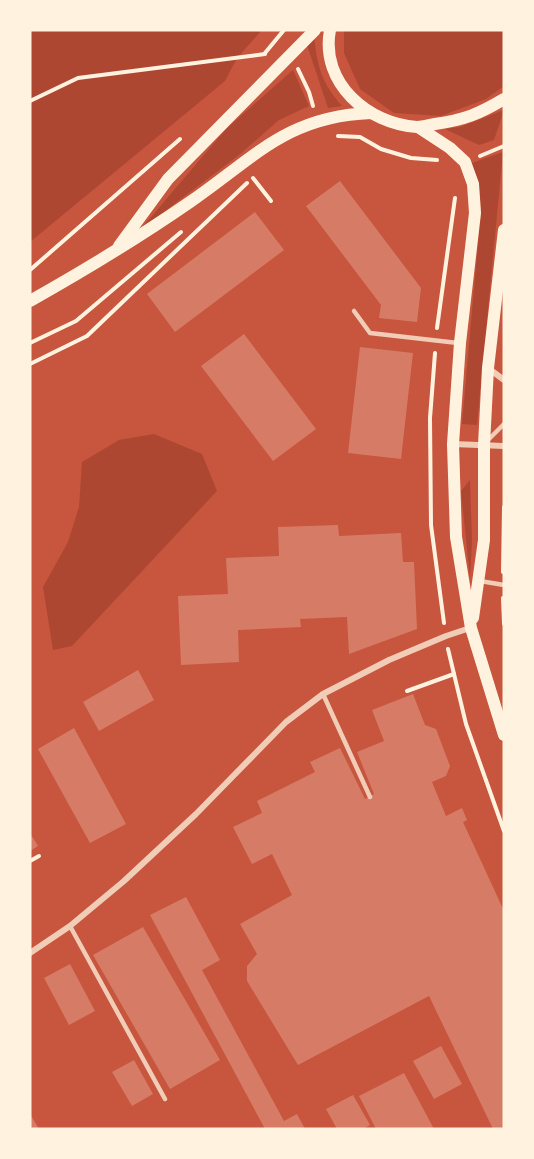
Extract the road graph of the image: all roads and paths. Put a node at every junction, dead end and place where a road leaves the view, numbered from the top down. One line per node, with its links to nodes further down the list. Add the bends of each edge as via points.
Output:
1 (275, 30): 5 (path)
2 (284, 30): 5 (path)
3 (315, 30): 7 (main road)
4 (330, 30): 11 (main road, via 330,61 340,86)
5 (277, 39): 6 (path); 7 (path)
6 (265, 54): 8 (path); 10 (path, via 78,78)
7 (291, 56): 12 (path); 22 (main road, via 168,179)
8 (258, 62)
9 (504, 99): 13 (main road, via 462,120)
10 (30, 101)
11 (371, 113): 12 (main road, via 344,114); 13 (main road)
12 (318, 121): 15 (path, via 321,135 360,137 401,155); 22 (main road, via 273,141)
13 (418, 127): 28 (main road, via 465,162 473,184 475,213)
14 (185, 135): 23 (path)
15 (445, 161)
16 (261, 171): 17 (path)
17 (253, 178): 19 (path); 29 (path, via 87,336)
18 (456, 189): 26 (path)
19 (271, 201)
20 (504, 230): 30 (main road)
21 (181, 231): 27 (path, via 76,321)
22 (115, 252): 24 (main road)
23 (31, 268)
24 (30, 301)
25 (354, 311): 26 (lane, via 370,333)
26 (436, 340): 28 (lane); 41 (path, via 430,418 431,525)
27 (30, 343)
28 (460, 343): 33 (main road)
29 (30, 364)
30 (488, 368): 31 (street); 34 (main road)
31 (504, 380)
32 (504, 424): 34 (lane)
33 (453, 444): 34 (street); 40 (main road, via 456,537)
34 (484, 445): 35 (street); 37 (main road, via 484,540)
35 (504, 446)
36 (504, 507): 38 (path)
37 (478, 580): 38 (lane); 40 (main road)
38 (503, 585): 39 (path)
39 (504, 624)
40 (471, 628): 41 (street); 45 (main road)
41 (446, 636): 42 (path); 44 (street)
42 (454, 674): 43 (path); 47 (path, via 466,724)
43 (407, 691)
44 (323, 694): 46 (lane); 50 (street, via 286,722 196,814)
45 (504, 735)
46 (370, 797)
47 (504, 831)
48 (39, 856): 49 (path)
49 (30, 861)
50 (70, 926): 51 (street); 52 (lane)
51 (30, 953)
52 (165, 1099)

